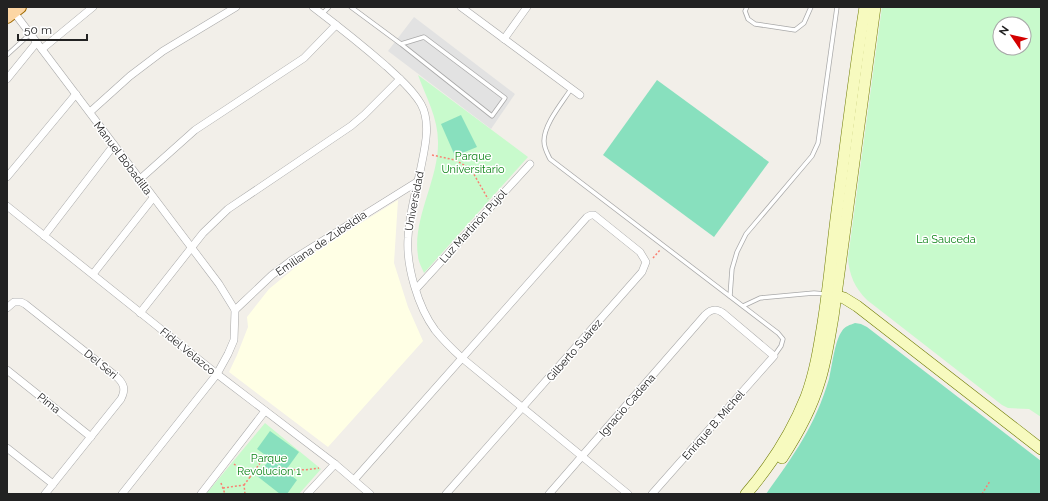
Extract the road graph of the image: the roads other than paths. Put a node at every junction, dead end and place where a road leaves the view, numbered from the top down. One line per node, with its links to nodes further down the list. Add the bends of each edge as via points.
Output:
1 (93, 7): 20 (street)
2 (236, 7): 27 (street, via 163,51)
3 (313, 7): 14 (street, Universidad)
4 (329, 7): 14 (lane)
5 (352, 7): 19 (lane)
6 (461, 7): 17 (street)
7 (527, 7): 17 (street)
8 (747, 7): 9 (lane, via 745,12 748,19 755,24 795,30 804,23)
9 (811, 7)
10 (837, 7): 40 (lane, via 818,143 812,156 746,234 732,269)
11 (864, 7): 39 (main road, via 837,212)
12 (875, 7): 39 (main road)
13 (13, 11): 16 (street, Manuel Bobadilla)
14 (322, 14): 15 (street, Universidad)
15 (336, 24): 23 (street, Universidad); 31 (street, via 304,58 195,130)
16 (30, 34): 18 (street, Manuel Bobadilla); 21 (lane)
17 (504, 39): 24 (street)
18 (37, 42): 20 (street, Manuel Bobadilla); 22 (street)
19 (401, 44): 19 (lane, via 492,116 505,98 424,36)
20 (42, 49): 25 (street, Manuel Bobadilla)
21 (7, 55)
22 (7, 79)
23 (400, 79): 32 (street, Universidad, via 413,92 425,116 424,155); 36 (street, via 351,126 228,210)
24 (571, 89): 26 (street); 40 (lane, via 546,130 545,149 550,158)
25 (76, 94): 27 (street, Manuel Bobadilla); 30 (street)
26 (580, 96)
27 (90, 112): 28 (street, Manuel Bobadilla)
28 (114, 145): 31 (street, Manuel Bobadilla); 35 (street)
29 (530, 164): 38 (street, Luz Martinón Pujol)
30 (7, 177)
31 (140, 180): 33 (street, Manuel Bobadilla)
32 (417, 182): 38 (street, Universidad, via 408,238 409,261); 43 (street, Emiliana de Zubeldia, via 292,260)
33 (153, 198): 36 (street, Manuel Bobadilla); 37 (street)
34 (7, 206): 35 (street, Fidel Velazco)
35 (44, 236): 37 (street, Fidel Velazco)
36 (191, 248): 43 (street, Manuel Bobadilla); 44 (street)
37 (93, 274): 44 (street, Fidel Velazco)
38 (416, 289): 46 (street, Universidad, via 434,329)
39 (831, 295): 41 (lane, via 814,293 760,298); 53 (main road, via 844,298 857,306); 67 (main road, via 806,396 779,450); 68 (main road, via 825,358 819,383 795,438)
40 (730, 296): 41 (lane)
41 (743, 306): 45 (lane, via 783,339)
42 (7, 308): 51 (street, Del Seri, via 14,302 25,304 121,381 123,394)
43 (235, 310): 48 (street, via 234,340)
44 (140, 313): 48 (street, Fidel Velazco)
45 (774, 356): 54 (street, Ignacio Cadena, via 723,313 710,310); 66 (street, Enrique B. Michel)
46 (462, 358): 49 (street, Universidad); 49 (street, Gilberto Suárez, via 586,217 594,215 640,252 646,262 642,272); 56 (street)
47 (7, 370): 51 (street, Pima)
48 (217, 374): 50 (street, Fidel Velazco); 59 (street)
49 (523, 408): 54 (street, Universidad); 63 (street, Gilberto Suárez)
50 (265, 412): 55 (street, Fidel Velazco); 60 (street)
51 (91, 437): 57 (street, Del Seri)
52 (7, 448): 57 (street)
53 (1041, 449)
54 (582, 456): 64 (street, Ignacio Cadena); 65 (street, Universidad)
55 (335, 464): 56 (street, Fidel Velazco); 61 (street)
56 (354, 480): 62 (street, Fidel Velazco)
57 (53, 484): 58 (street, Del Seri)
58 (45, 494)
59 (122, 494)
60 (201, 494)
61 (307, 494)
62 (370, 494)
63 (446, 494)
64 (548, 494)
65 (628, 494)
66 (652, 494)
67 (746, 494)
68 (756, 494)

